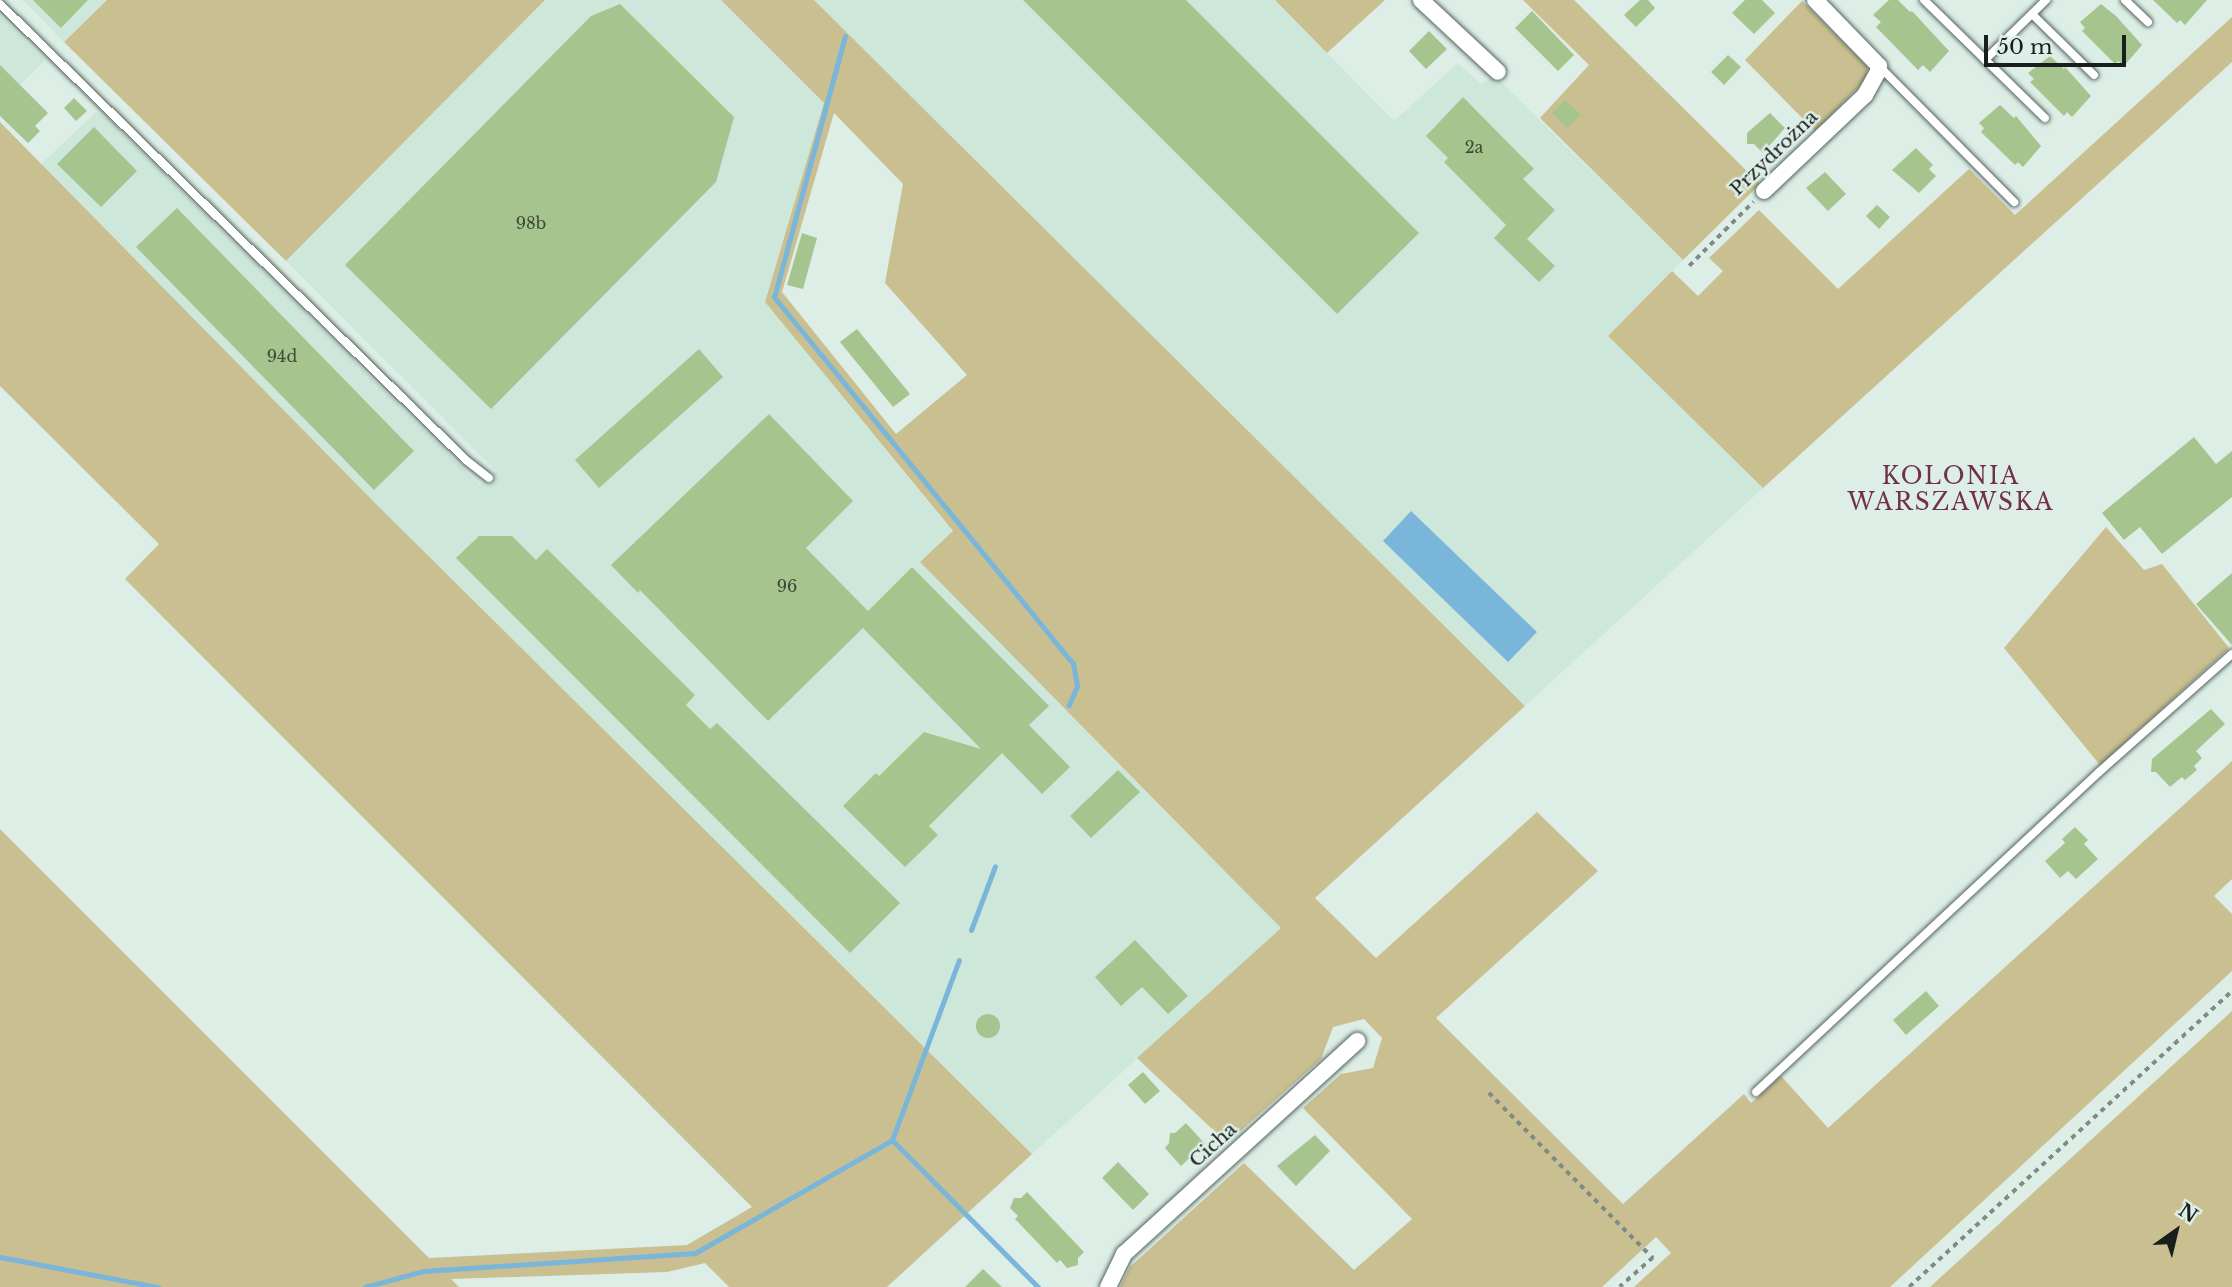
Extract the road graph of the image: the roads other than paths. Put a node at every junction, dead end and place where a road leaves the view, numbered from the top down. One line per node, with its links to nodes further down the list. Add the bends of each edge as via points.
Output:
1 (1421, 0): 11 (street)
2 (1815, 0): 10 (street)
3 (1924, 0): 9 (lane)
4 (2125, 0): 8 (lane)
5 (2042, 1): 7 (lane)
6 (0, 4): 16 (lane)
7 (2032, 14): 9 (lane); 12 (lane)
8 (2148, 22)
9 (1985, 60): 13 (lane)
10 (1880, 66): 14 (street, Przydrożna, via 1865,94); 15 (lane)
11 (1498, 72)
12 (2094, 75)
13 (2045, 118)
14 (1764, 191)
15 (2014, 202)
16 (489, 478)
17 (2232, 654): 19 (lane)
18 (1357, 1041): 20 (street, Cicha, via 1124,1254)
19 (1756, 1092)
20 (1108, 1287)

